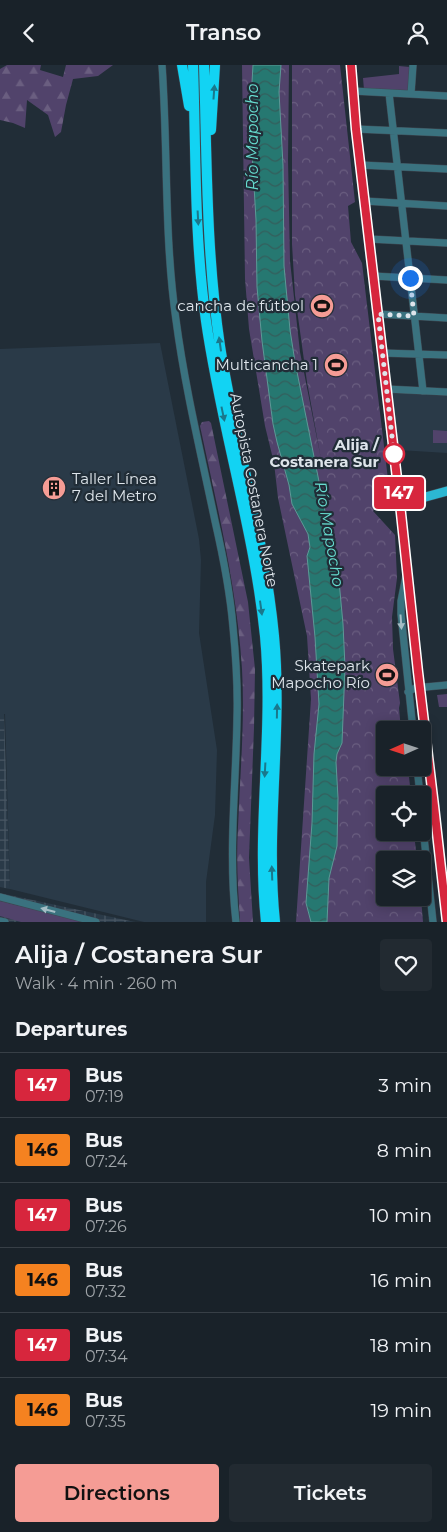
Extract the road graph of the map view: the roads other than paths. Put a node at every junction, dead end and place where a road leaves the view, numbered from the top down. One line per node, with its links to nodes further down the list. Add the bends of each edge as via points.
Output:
1 (160, 65): 54 (street, via 167,222 176,319 222,551 233,625 237,719 232,859)
2 (182, 65): 17 (highway)
3 (193, 65): 17 (highway, Autopista Costanera Norte)
4 (204, 65): 19 (highway, Autopista Costanera Norte)
5 (215, 65): 19 (highway, one-way to 5)
6 (351, 65): 8 (main road)
7 (413, 65): 10 (street)
8 (352, 91): 9 (street); 12 (main road)
9 (389, 93): 10 (street); 13 (street)
10 (411, 94): 11 (street)
11 (447, 96)
12 (356, 129): 13 (street); 15 (main road)
13 (393, 130): 14 (street); 16 (street)
14 (447, 133)
15 (360, 165): 16 (street); 20 (main road)
16 (398, 167): 18 (street); 21 (street)
17 (196, 169): 55 (highway, Autopista Costanera Norte, one-way to 55, via 199,255 206,320 253,557 265,638 267,687 262,885)
18 (447, 169)
19 (206, 175): 56 (highway, Autopista Costanera Norte, one-way to 19, via 271,871 277,712 274,637 268,585 220,348 209,253)
20 (364, 201): 21 (street); 23 (main road)
21 (402, 203): 22 (street); 24 (street)
22 (447, 206)
23 (369, 239): 24 (street); 26 (main road)
24 (406, 241): 25 (street); 27 (street)
25 (447, 243)
26 (373, 275): 27 (street); 29 (main road)
27 (410, 278): 28 (street); 30 (street)
28 (447, 280)
29 (378, 314): 30 (street); 32 (main road)
30 (414, 316): 31 (street); 33 (street)
31 (447, 318)
32 (382, 353): 33 (street); 35 (main road)
33 (418, 354): 34 (street); 36 (street)
34 (447, 355)
35 (386, 389): 36 (street); 39 (main road)
36 (423, 391): 37 (street)
37 (447, 392)
38 (447, 491): 39 (main road)
39 (400, 504): 40 (street)
40 (407, 569): 42 (street); 43 (street, one-way to 43, via 401,614)
41 (447, 685): 42 (street)
42 (420, 687): 43 (street); 45 (street)
43 (408, 692): 44 (street)
44 (412, 721)
45 (434, 806): 46 (street); 48 (street)
46 (431, 808)
47 (431, 822): 48 (street)
48 (436, 823): 58 (street)
49 (425, 841): 57 (street)
50 (0, 897): 53 (street, one-way to 50)
51 (0, 921): 52 (street)
52 (5, 922)
53 (96, 922)
54 (236, 922)
55 (266, 922)
56 (275, 922)
57 (433, 922)
58 (447, 922)

